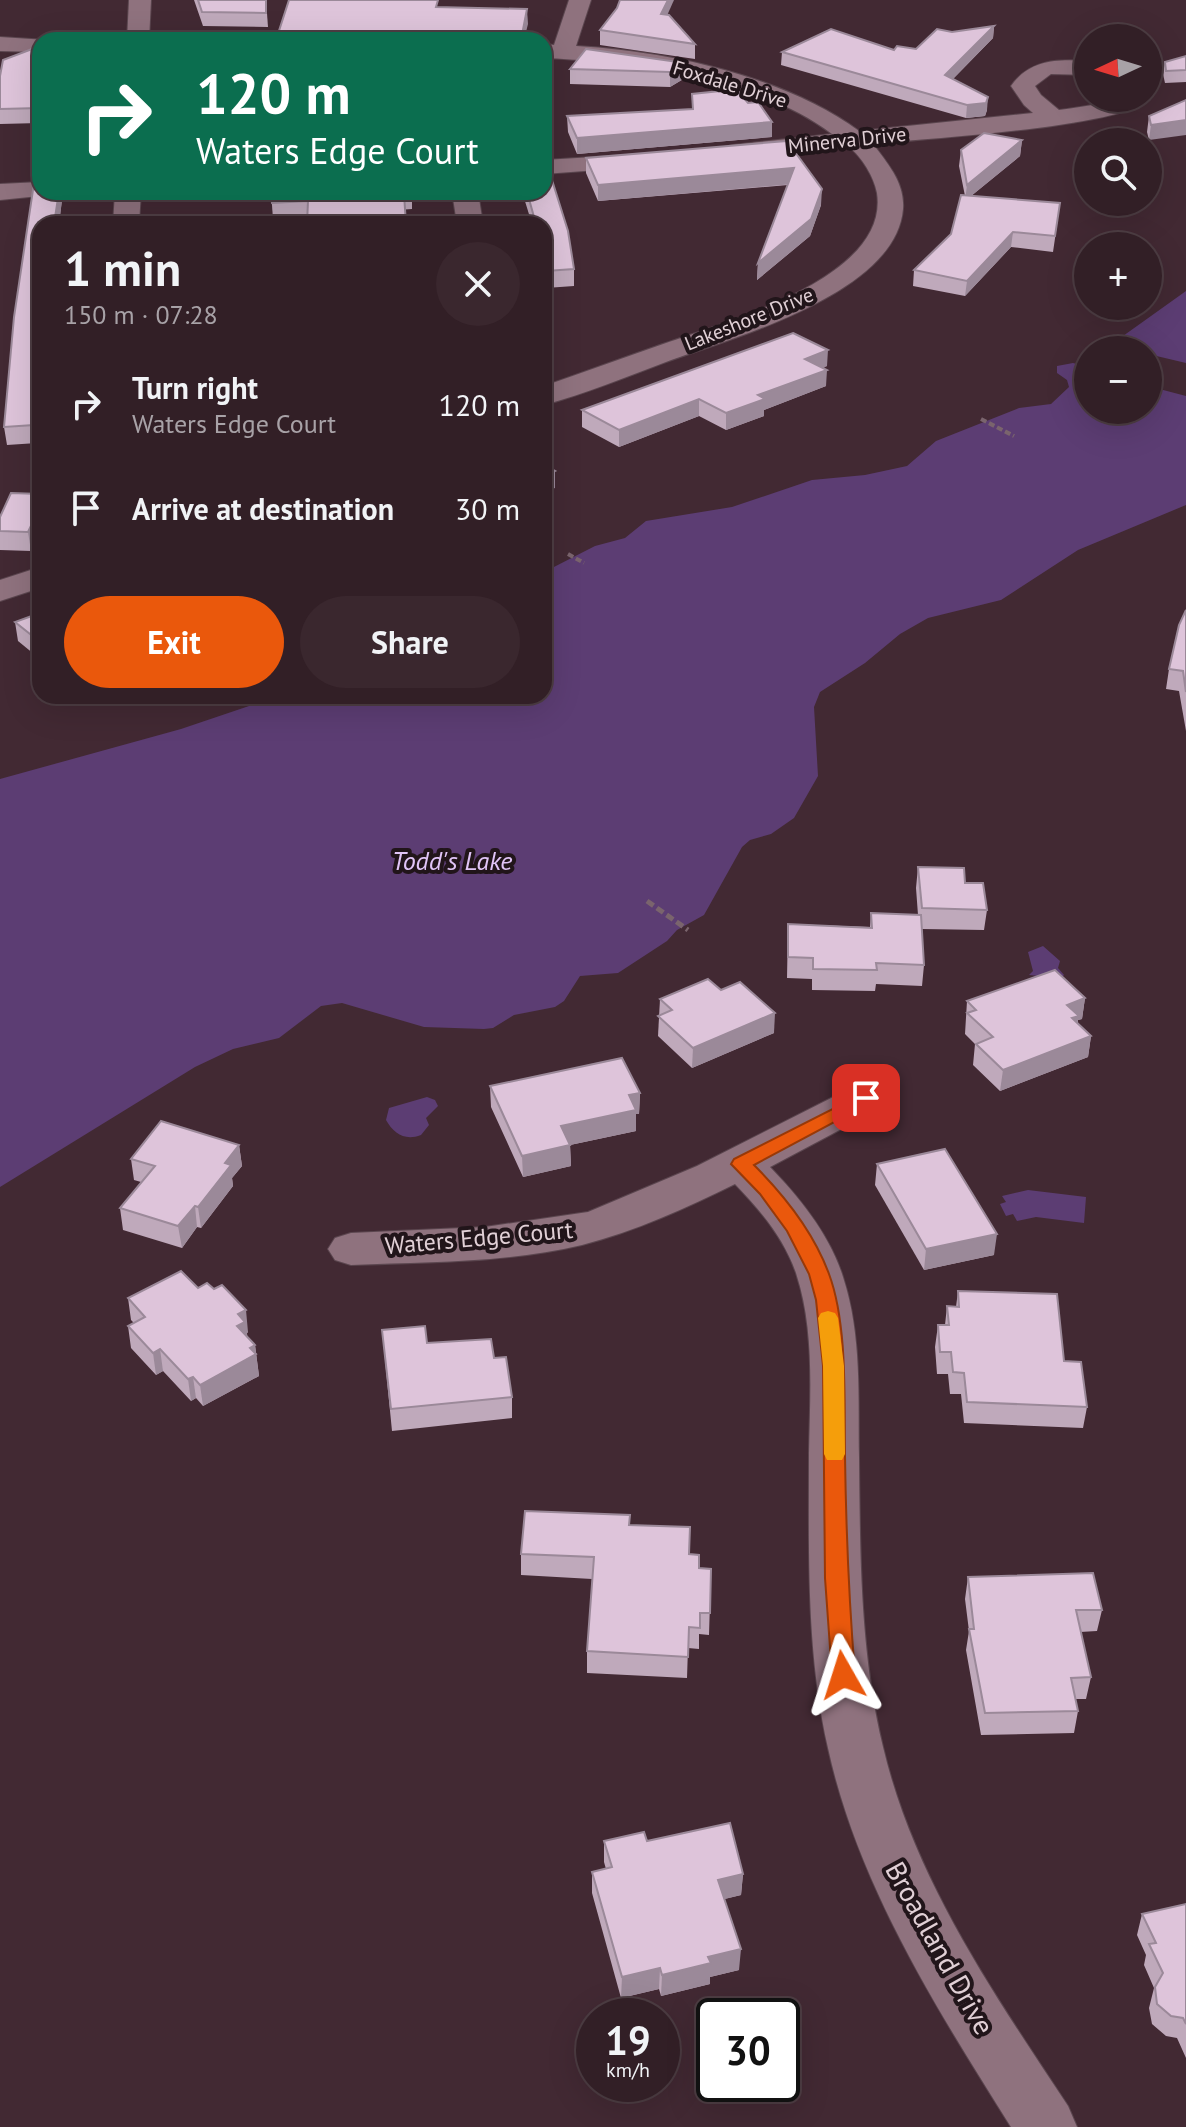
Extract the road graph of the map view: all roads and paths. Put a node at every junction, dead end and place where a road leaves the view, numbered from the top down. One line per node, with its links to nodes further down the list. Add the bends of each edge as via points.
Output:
1 (140, 0): 3 (street)
2 (580, 0): 6 (street)
3 (138, 32)
4 (0, 44): 5 (street)
5 (32, 45)
6 (554, 51): 10 (street, Foxdale Drive, via 667,65 774,93)
7 (1074, 68): 9 (street, via 1042,69 1024,82 1026,94)
8 (1095, 112): 9 (street, Minerva Drive)
9 (1055, 118): 10 (street, Minerva Drive)
10 (859, 140): 11 (street, Minerva Drive); 16 (street, Lakeshore Drive, via 881,167 892,211 879,241 857,266 777,311)
11 (717, 154)
12 (670, 158): 13 (street)
13 (552, 166)
14 (32, 190): 15 (street)
15 (0, 192)
16 (552, 390)
17 (981, 419): 18 (path)
18 (1014, 436)
19 (568, 554): 20 (path)
20 (584, 563)
21 (32, 580): 22 (street)
22 (0, 591)
23 (647, 901): 24 (path)
24 (688, 930)
25 (866, 1098): 26 (street, Waters Edge Court)
26 (741, 1164): 27 (street, Waters Edge Court, via 620,1218 565,1233 485,1243); 28 (street, Broadland Drive, via 799,1234 826,1300 833,1366 841,1653 864,1782 887,1852 929,1940)
27 (351, 1249)
28 (1046, 2127)

